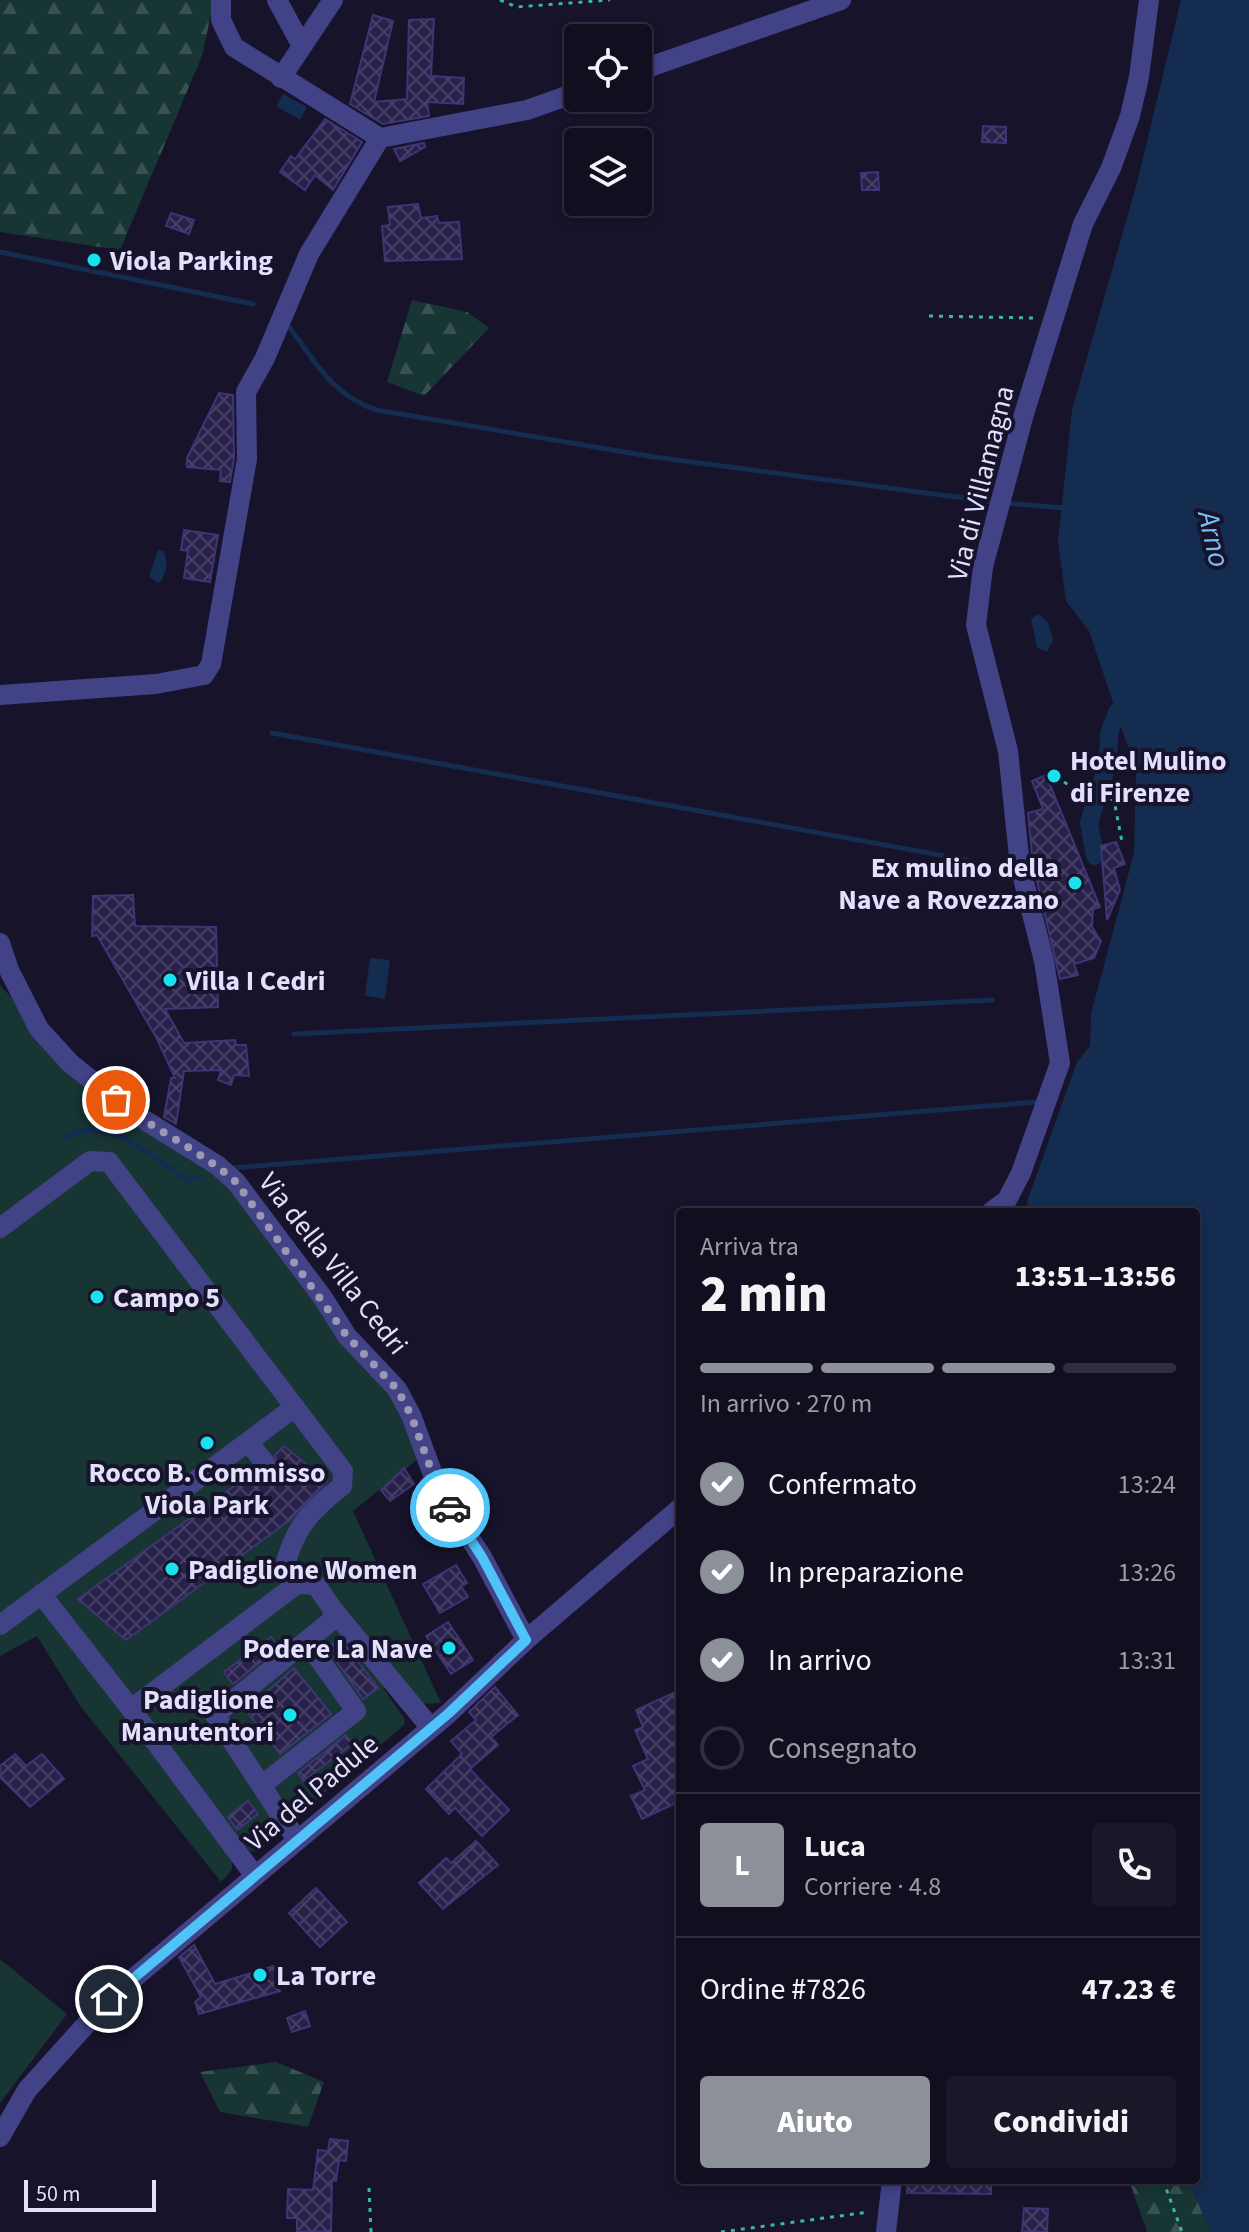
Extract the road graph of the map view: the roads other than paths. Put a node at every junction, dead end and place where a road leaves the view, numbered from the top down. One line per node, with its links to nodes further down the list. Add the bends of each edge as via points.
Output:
1 (221, 0): 8 (street, via 221,20 234,47)
2 (277, 0): 6 (street)
3 (333, 0): 6 (street)
4 (841, 0): 7 (street)
5 (1149, 0): 13 (street, Via di Villamagna, via 1130,116 1083,224 983,567 976,625 1008,751 1020,866 1044,961 1060,1063 1021,1173 1007,1200)
6 (302, 46): 8 (street)
7 (652, 66)
8 (281, 78): 10 (street)
9 (564, 97): 10 (street, via 527,110)
10 (380, 138): 11 (street, via 309,254 246,392 247,459 211,664 204,675 156,684)
11 (0, 695)
12 (0, 943): 23 (street, Via della Villa Cedri, via 39,1029 70,1063 130,1111 236,1182 347,1336 397,1389 439,1491)
13 (996, 1208)
14 (0, 1228): 15 (street, via 90,1161 109,1162)
15 (295, 1407): 16 (street); 19 (street, via 344,1477 342,1486 309,1512 288,1552 285,1566)
16 (248, 1442): 17 (street); 20 (street)
17 (265, 1463)
18 (676, 1511): 23 (street, Via del Padule)
19 (297, 1584): 21 (street, via 316,1585); 25 (street)
20 (41, 1594): 22 (street); 25 (street)
21 (334, 1611): 24 (street, via 331,1621); 26 (street)
22 (0, 1625)
23 (526, 1640): 26 (street, Via del Padule)
24 (307, 1642): 27 (street, via 215,1715); 27 (street, via 356,1711)
25 (131, 1709): 29 (street)
26 (431, 1728): 28 (street, Via del Padule)
27 (262, 1785): 28 (street)
28 (297, 1840): 29 (street, Via del Padule)
29 (255, 1876): 30 (street, Via del Padule, via 109,1999 27,2090)
30 (0, 2137)
31 (891, 2184): 32 (street)
32 (886, 2232)

